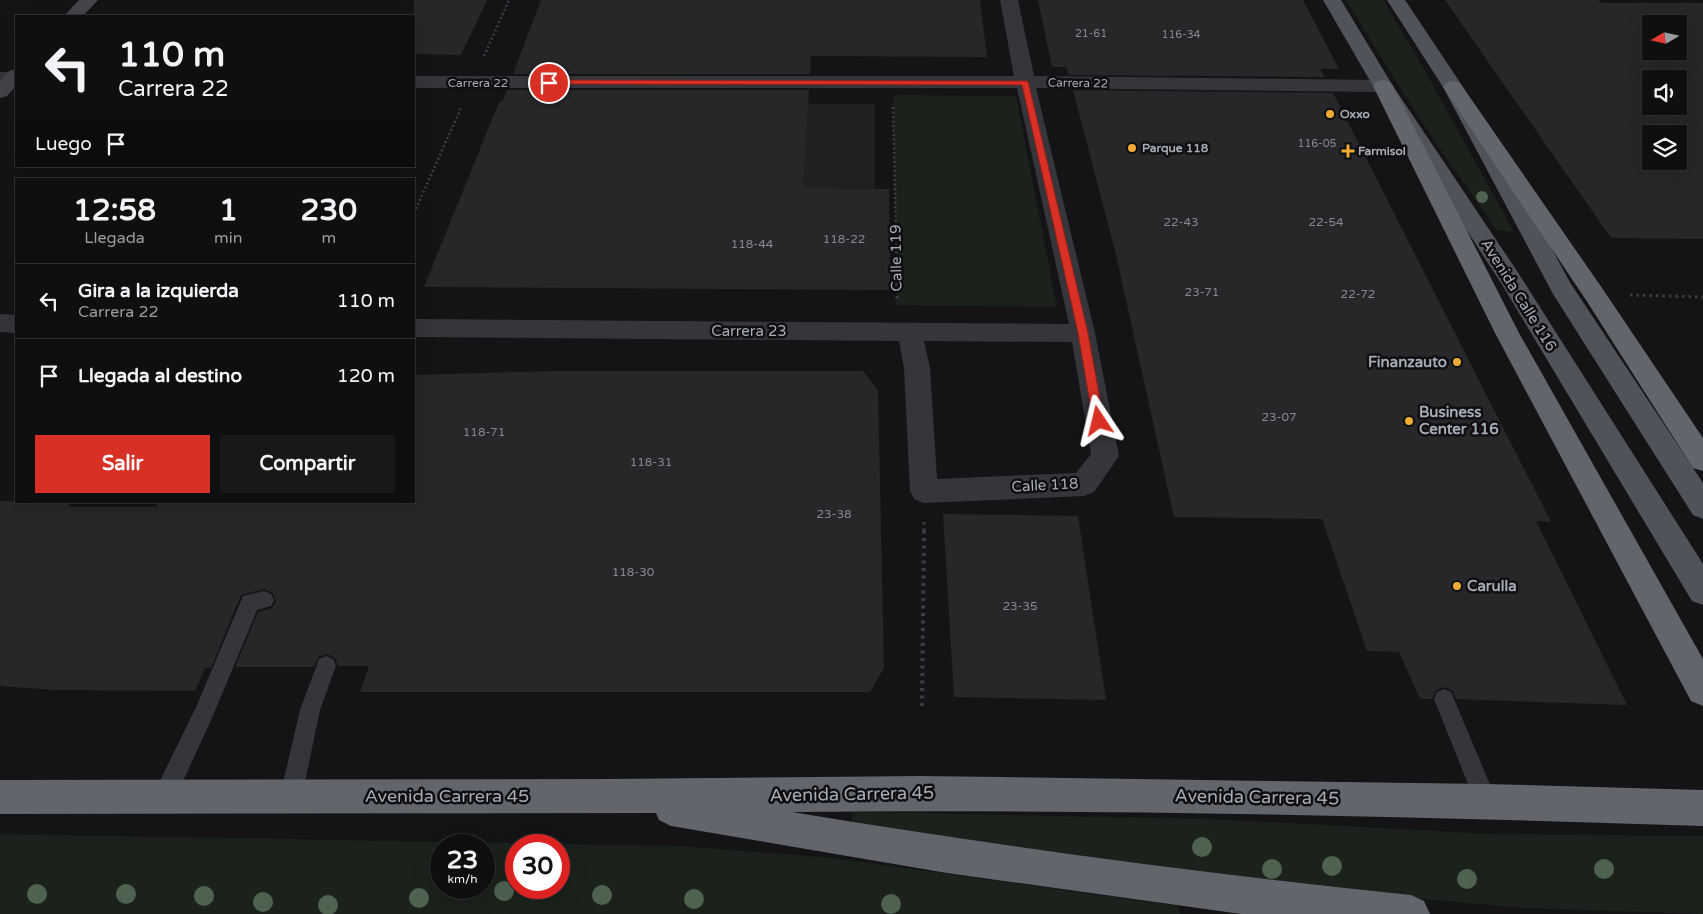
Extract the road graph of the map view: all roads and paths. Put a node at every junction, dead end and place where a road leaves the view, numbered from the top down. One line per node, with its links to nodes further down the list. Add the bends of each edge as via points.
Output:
1 (89, 0): 5 (street)
2 (1009, 0): 9 (street, Calle 118)
3 (1332, 0): 10 (main road, Avenida Calle 116)
4 (1396, 0): 11 (main road)
5 (74, 15)
6 (12, 77): 12 (street)
7 (415, 82): 8 (street, Carrera 22)
8 (896, 82): 9 (street, Carrera 22); 18 (path, Calle 119, via 893,95 897,306)
9 (1025, 82): 10 (street, Carrera 22); 19 (street, Calle 118)
10 (1383, 86): 23 (main road, Avenida Calle 116, via 1509,277); 25 (highway, via 1507,332)
11 (1453, 87): 13 (highway); 22 (main road, via 1561,288)
12 (0, 92)
13 (1594, 294): 14 (path); 20 (highway)
14 (1703, 297)
15 (0, 323): 16 (street)
16 (15, 324)
17 (415, 328): 18 (street, Carrera 23)
18 (909, 331): 19 (street, Carrera 23); 21 (street, via 917,368)
19 (1083, 333): 21 (street, Calle 118, via 1105,456 1084,484)
20 (1703, 460)
21 (924, 491): 30 (path)
22 (1703, 508)
23 (1698, 583)
24 (264, 600): 34 (lane, via 250,602 205,711)
25 (1660, 611): 26 (highway); 28 (highway)
26 (1703, 650)
27 (326, 666): 31 (lane, via 310,710)
28 (1703, 690)
29 (1444, 699): 35 (lane)
30 (922, 706)
31 (290, 796): 32 (highway, Avenida Carrera 45); 34 (highway, Avenida Carrera 45)
32 (608, 796): 35 (highway, Avenida Carrera 45, via 922,793); 37 (highway, via 786,829 1138,883)
33 (0, 797): 34 (highway, Avenida Carrera 45)
34 (164, 797)
35 (1486, 801): 36 (highway, Avenida Carrera 45)
36 (1703, 808)
37 (1411, 914)

